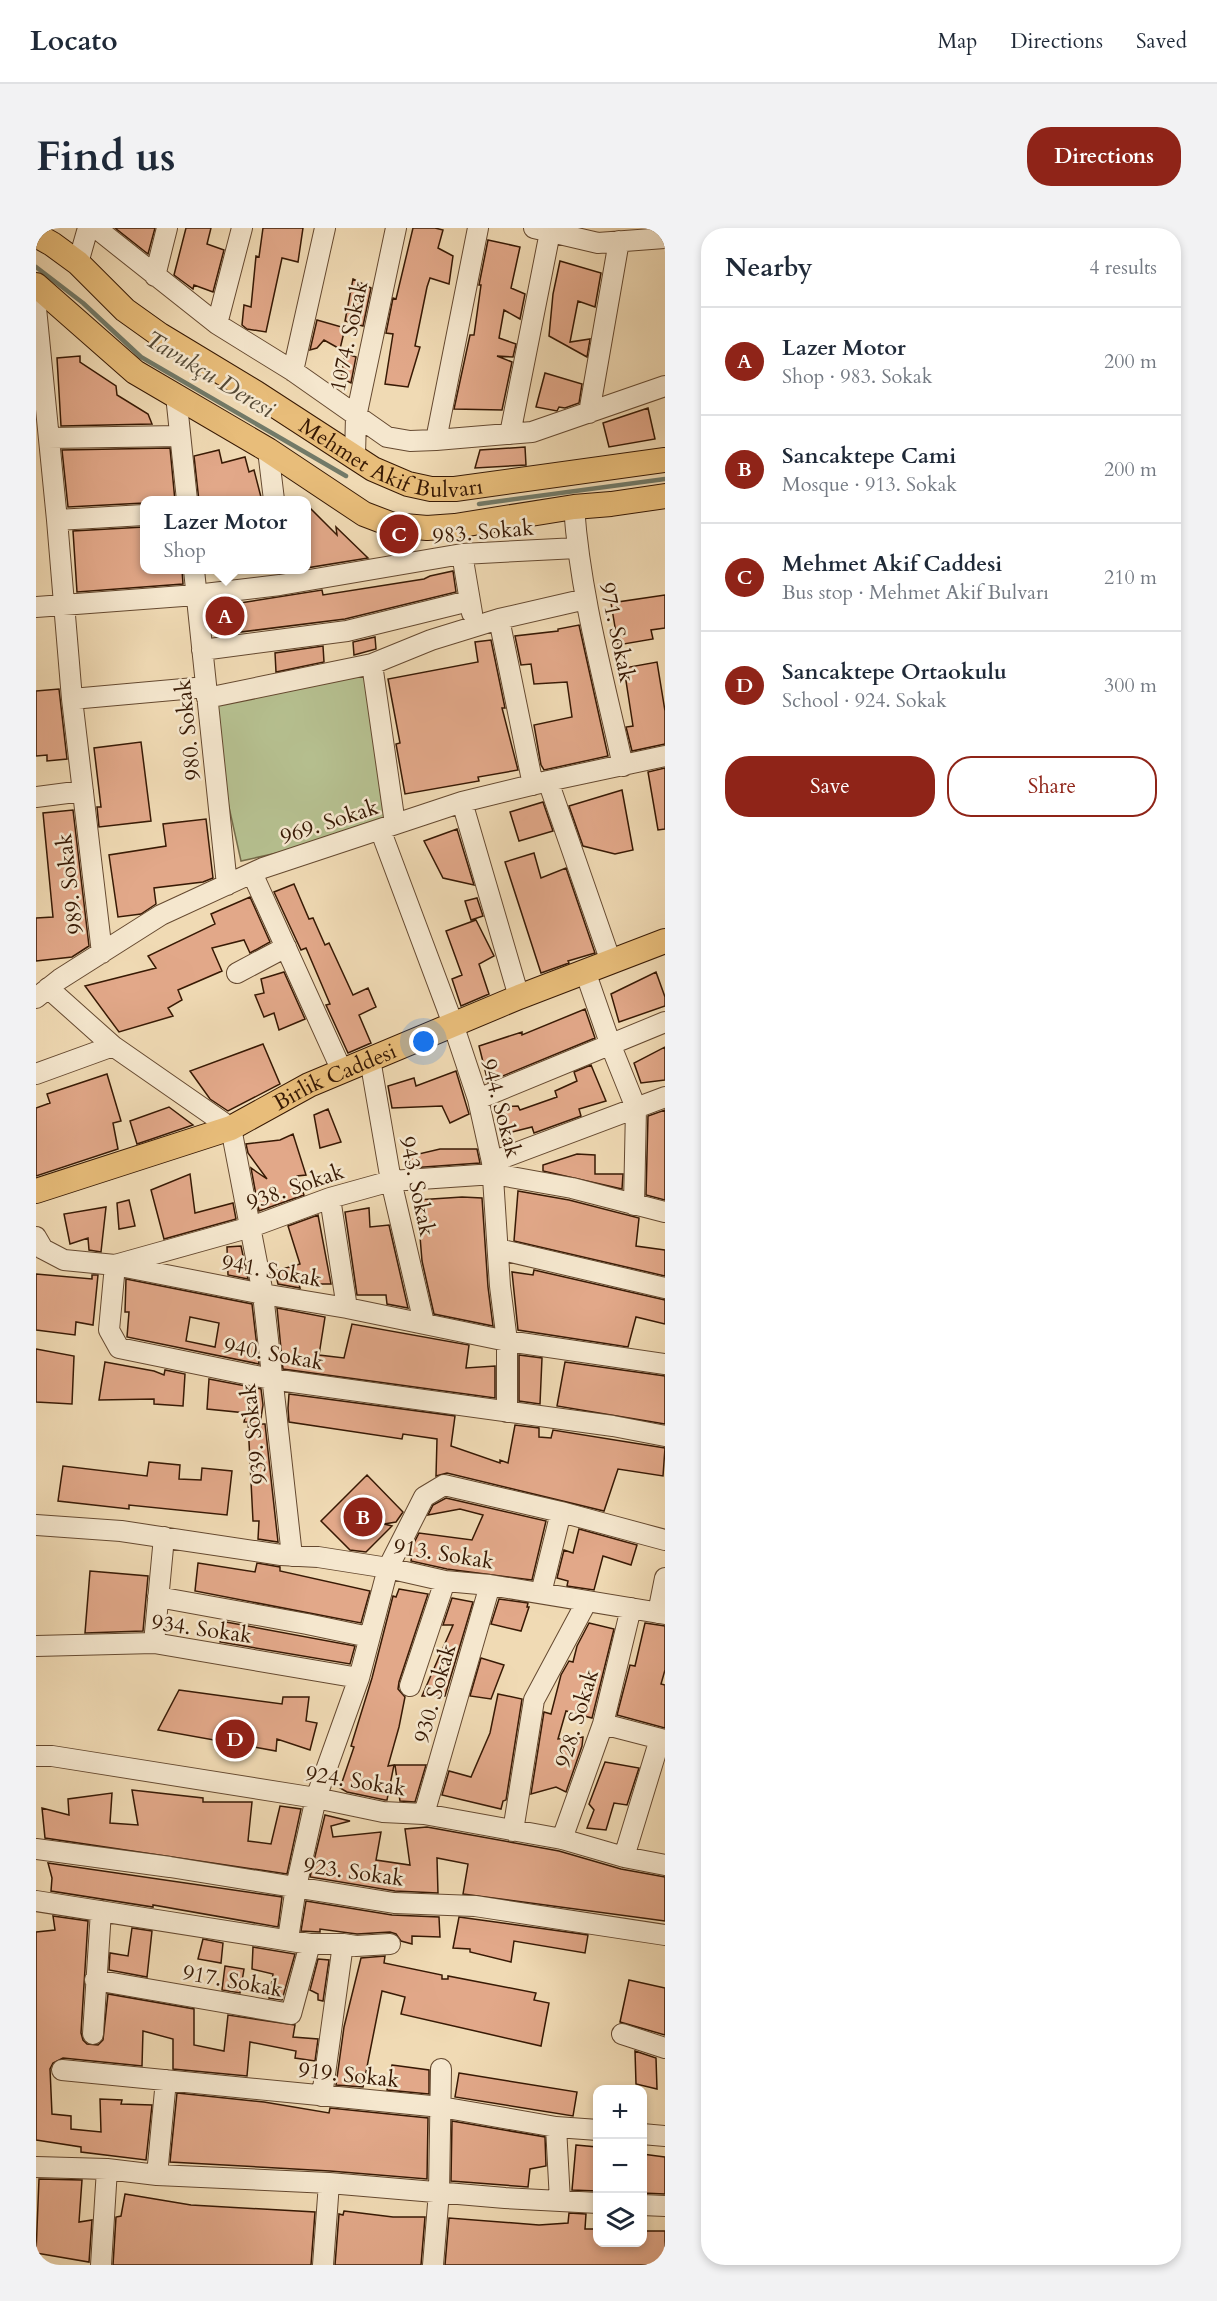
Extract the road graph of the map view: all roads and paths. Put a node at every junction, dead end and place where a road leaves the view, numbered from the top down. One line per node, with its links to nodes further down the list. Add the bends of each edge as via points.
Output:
1 (88, 228): 13 (street)
2 (96, 228): 14 (street)
3 (167, 228): 14 (street)
4 (242, 228): 17 (street)
5 (325, 228): 18 (street)
6 (396, 228): 22 (street, 1074. Sokak)
7 (478, 228): 26 (street)
8 (542, 230): 9 (street); 23 (street)
9 (580, 233): 12 (street, via 598,243)
10 (36, 235): 13 (main road, Mehmet Akif Bulvarı)
11 (665, 238): 12 (street)
12 (620, 241): 21 (street)
13 (78, 263): 28 (main road, Mehmet Akif Bulvarı, via 125,310 160,335)
14 (155, 276): 17 (street)
15 (36, 285): 20 (main road, Mehmet Akif Bulvarı, via 135,372)
16 (36, 308): 25 (street, 989. Sokak)
17 (217, 324): 18 (street)
18 (293, 371): 22 (street)
19 (665, 386): 21 (street)
20 (176, 395): 24 (street); 27 (main road, Mehmet Akif Bulvarı)
21 (589, 413): 23 (street, via 532,432)
22 (356, 417): 26 (street, via 387,437); 28 (street, 1074. Sokak)
23 (510, 434): 26 (street)
24 (180, 435): 25 (street); 30 (street)
25 (50, 438): 35 (street, 989. Sokak)
26 (436, 440)
27 (268, 450): 31 (street); 33 (main road, Mehmet Akif Bulvarı, via 364,514 393,525 455,526)
28 (354, 455): 29 (main road, Mehmet Akif Bulvarı, via 373,469 431,489)
29 (665, 460)
30 (186, 496)
31 (273, 496)
32 (665, 496): 33 (main road, Mehmet Akif Bulvarı)
33 (574, 507): 36 (street, 971. Sokak)
34 (140, 515): 35 (street)
35 (57, 520): 45 (street, 989. Sokak)
36 (577, 548): 37 (street, 983. Sokak); 43 (street, 971. Sokak)
37 (462, 554): 40 (street, 983. Sokak); 44 (street)
38 (194, 574): 42 (street, 980. Sokak)
39 (307, 574): 41 (street, 983. Sokak)
40 (311, 574)
41 (284, 577): 42 (street, 983. Sokak)
42 (196, 595): 45 (street, 983. Sokak); 49 (street, 980. Sokak)
43 (586, 599): 47 (street); 54 (street, 971. Sokak)
44 (470, 601): 48 (street); 49 (street, via 347,631)
45 (64, 605): 46 (street, 983. Sokak); 52 (street, 989. Sokak)
46 (36, 607)
47 (499, 619): 48 (street); 55 (street)
48 (474, 627): 50 (street)
49 (202, 650): 51 (street, 980. Sokak)
50 (372, 664): 51 (street); 59 (street, 944. Sokak)
51 (207, 692): 52 (street); 61 (street, 980. Sokak)
52 (72, 699): 56 (street, 989. Sokak)
53 (665, 756): 54 (street, 969. Sokak)
54 (623, 766): 55 (street, 969. Sokak)
55 (541, 783): 58 (street, 969. Sokak); 65 (street)
56 (83, 791): 57 (street); 64 (street, 989. Sokak)
57 (36, 797)
58 (462, 802): 59 (street, 969. Sokak); 69 (street)
59 (388, 827): 60 (street, 969. Sokak); 71 (street, 944. Sokak)
60 (252, 873): 61 (street, 969. Sokak); 63 (street)
61 (227, 885): 64 (street, 969. Sokak, via 161,915)
62 (665, 941): 65 (main road, Birlik Caddesi)
63 (286, 947): 67 (street); 75 (street)
64 (102, 953): 68 (street, 969. Sokak)
65 (611, 962): 66 (main road, Birlik Caddesi)
66 (585, 971): 69 (main road, Birlik Caddesi); 73 (street)
67 (237, 973)
68 (42, 993): 72 (street)
69 (519, 997): 71 (main road, Birlik Caddesi)
70 (665, 1022): 73 (street)
71 (453, 1024): 74 (main road, Birlik Caddesi); 78 (street, 944. Sokak)
72 (113, 1046): 76 (street); 80 (street)
73 (611, 1046): 78 (street); 79 (street)
74 (370, 1059): 75 (main road, Birlik Caddesi); 82 (street, 943. Sokak)
75 (342, 1071): 80 (main road, Birlik Caddesi, via 309,1084)
76 (36, 1074)
77 (665, 1097): 79 (street)
78 (478, 1099): 81 (street, 944. Sokak)
79 (636, 1108): 81 (street); 85 (street)
80 (231, 1128): 83 (main road, Birlik Caddesi); 87 (street, 939. Sokak)
81 (493, 1168): 82 (street, 938. Sokak); 85 (street); 89 (street, 944. Sokak)
82 (391, 1181): 84 (street, 938. Sokak); 94 (street, 943. Sokak)
83 (36, 1191)
84 (330, 1198): 87 (street, 938. Sokak); 93 (street)
85 (634, 1205): 86 (street)
86 (665, 1212)
87 (251, 1227): 90 (street, 938. Sokak); 92 (street, 939. Sokak)
88 (36, 1237): 90 (street, 941. Sokak, via 43,1249 64,1260)
89 (498, 1250): 91 (street); 95 (street, 944. Sokak)
90 (115, 1265): 92 (street, 941. Sokak); 97 (street, 940. Sokak, via 109,1330 120,1348)
91 (665, 1287)
92 (263, 1294): 93 (street, 941. Sokak); 97 (street, 939. Sokak)
93 (347, 1308): 94 (street, 941. Sokak)
94 (423, 1323): 95 (street, 941. Sokak)
95 (507, 1341): 96 (street, 941. Sokak); 98 (street, 944. Sokak)
96 (665, 1364)
97 (271, 1379): 98 (street, 940. Sokak); 104 (street, 939. Sokak)
98 (507, 1412): 99 (street, 940. Sokak)
99 (665, 1436)
100 (561, 1512): 103 (street); 105 (street, via 444,1485 424,1497); 109 (street)
101 (36, 1525): 102 (street, 913. Sokak)
102 (164, 1537): 104 (street, 913. Sokak); 110 (street)
103 (665, 1540)
104 (292, 1556): 105 (street, 913. Sokak)
105 (388, 1568): 107 (street, 913. Sokak); 114 (street)
106 (665, 1578): 113 (street)
107 (445, 1581): 108 (street, 913. Sokak); 118 (street)
108 (490, 1585): 109 (street, 913. Sokak); 123 (street, 930. Sokak)
109 (540, 1593): 111 (street, 913. Sokak)
110 (158, 1597): 114 (street); 115 (street)
111 (587, 1601): 112 (street, 913. Sokak); 124 (street, via 534,1700)
112 (631, 1608): 113 (street, 913. Sokak); 119 (street, 928. Sokak)
113 (662, 1613)
114 (369, 1638): 117 (street)
115 (154, 1643): 116 (street, 934. Sokak); 117 (street, 934. Sokak)
116 (36, 1646)
117 (359, 1678): 122 (street)
118 (410, 1686)
119 (603, 1724): 120 (street); 125 (street, 928. Sokak)
120 (662, 1739): 127 (street)
121 (36, 1756): 122 (street, 924. Sokak)
122 (316, 1798): 123 (street, 924. Sokak, via 383,1812); 129 (street)
123 (424, 1814): 124 (street, 924. Sokak)
124 (513, 1831): 125 (street, 924. Sokak)
125 (562, 1839): 127 (street, 924. Sokak)
126 (36, 1849): 129 (street, 923. Sokak)
127 (624, 1857): 128 (street, 924. Sokak)
128 (665, 1865)
129 (296, 1887): 132 (street, 923. Sokak, via 394,1903 475,1906); 133 (street)
130 (36, 1901): 131 (street)
131 (101, 1911): 133 (street); 137 (street)
132 (665, 1935)
133 (288, 1939): 134 (street)
134 (310, 1944): 135 (street); 137 (street, 917. Sokak, via 291,2014)
135 (343, 1944): 136 (street); 144 (street)
136 (390, 1944)
137 (95, 1980): 138 (street)
138 (93, 2034)
139 (622, 2034): 140 (street)
140 (665, 2048)
141 (441, 2069): 145 (street)
142 (62, 2070): 143 (street, 919. Sokak)
143 (166, 2080): 144 (street, 919. Sokak); 152 (street)
144 (322, 2096): 145 (street, 919. Sokak)
145 (441, 2107): 146 (street, 919. Sokak); 154 (street)
146 (556, 2127): 147 (street, 919. Sokak); 155 (street)
147 (593, 2130)
148 (647, 2134): 149 (street)
149 (665, 2136)
150 (36, 2167): 151 (street)
151 (107, 2169): 152 (street); 159 (street)
152 (157, 2175): 153 (street)
153 (329, 2183): 154 (street); 160 (street)
154 (439, 2192): 155 (street); 161 (street)
155 (560, 2201): 156 (street)
156 (593, 2203)
157 (647, 2205): 158 (street)
158 (665, 2206)
159 (101, 2265)
160 (323, 2265)
161 (433, 2265)

